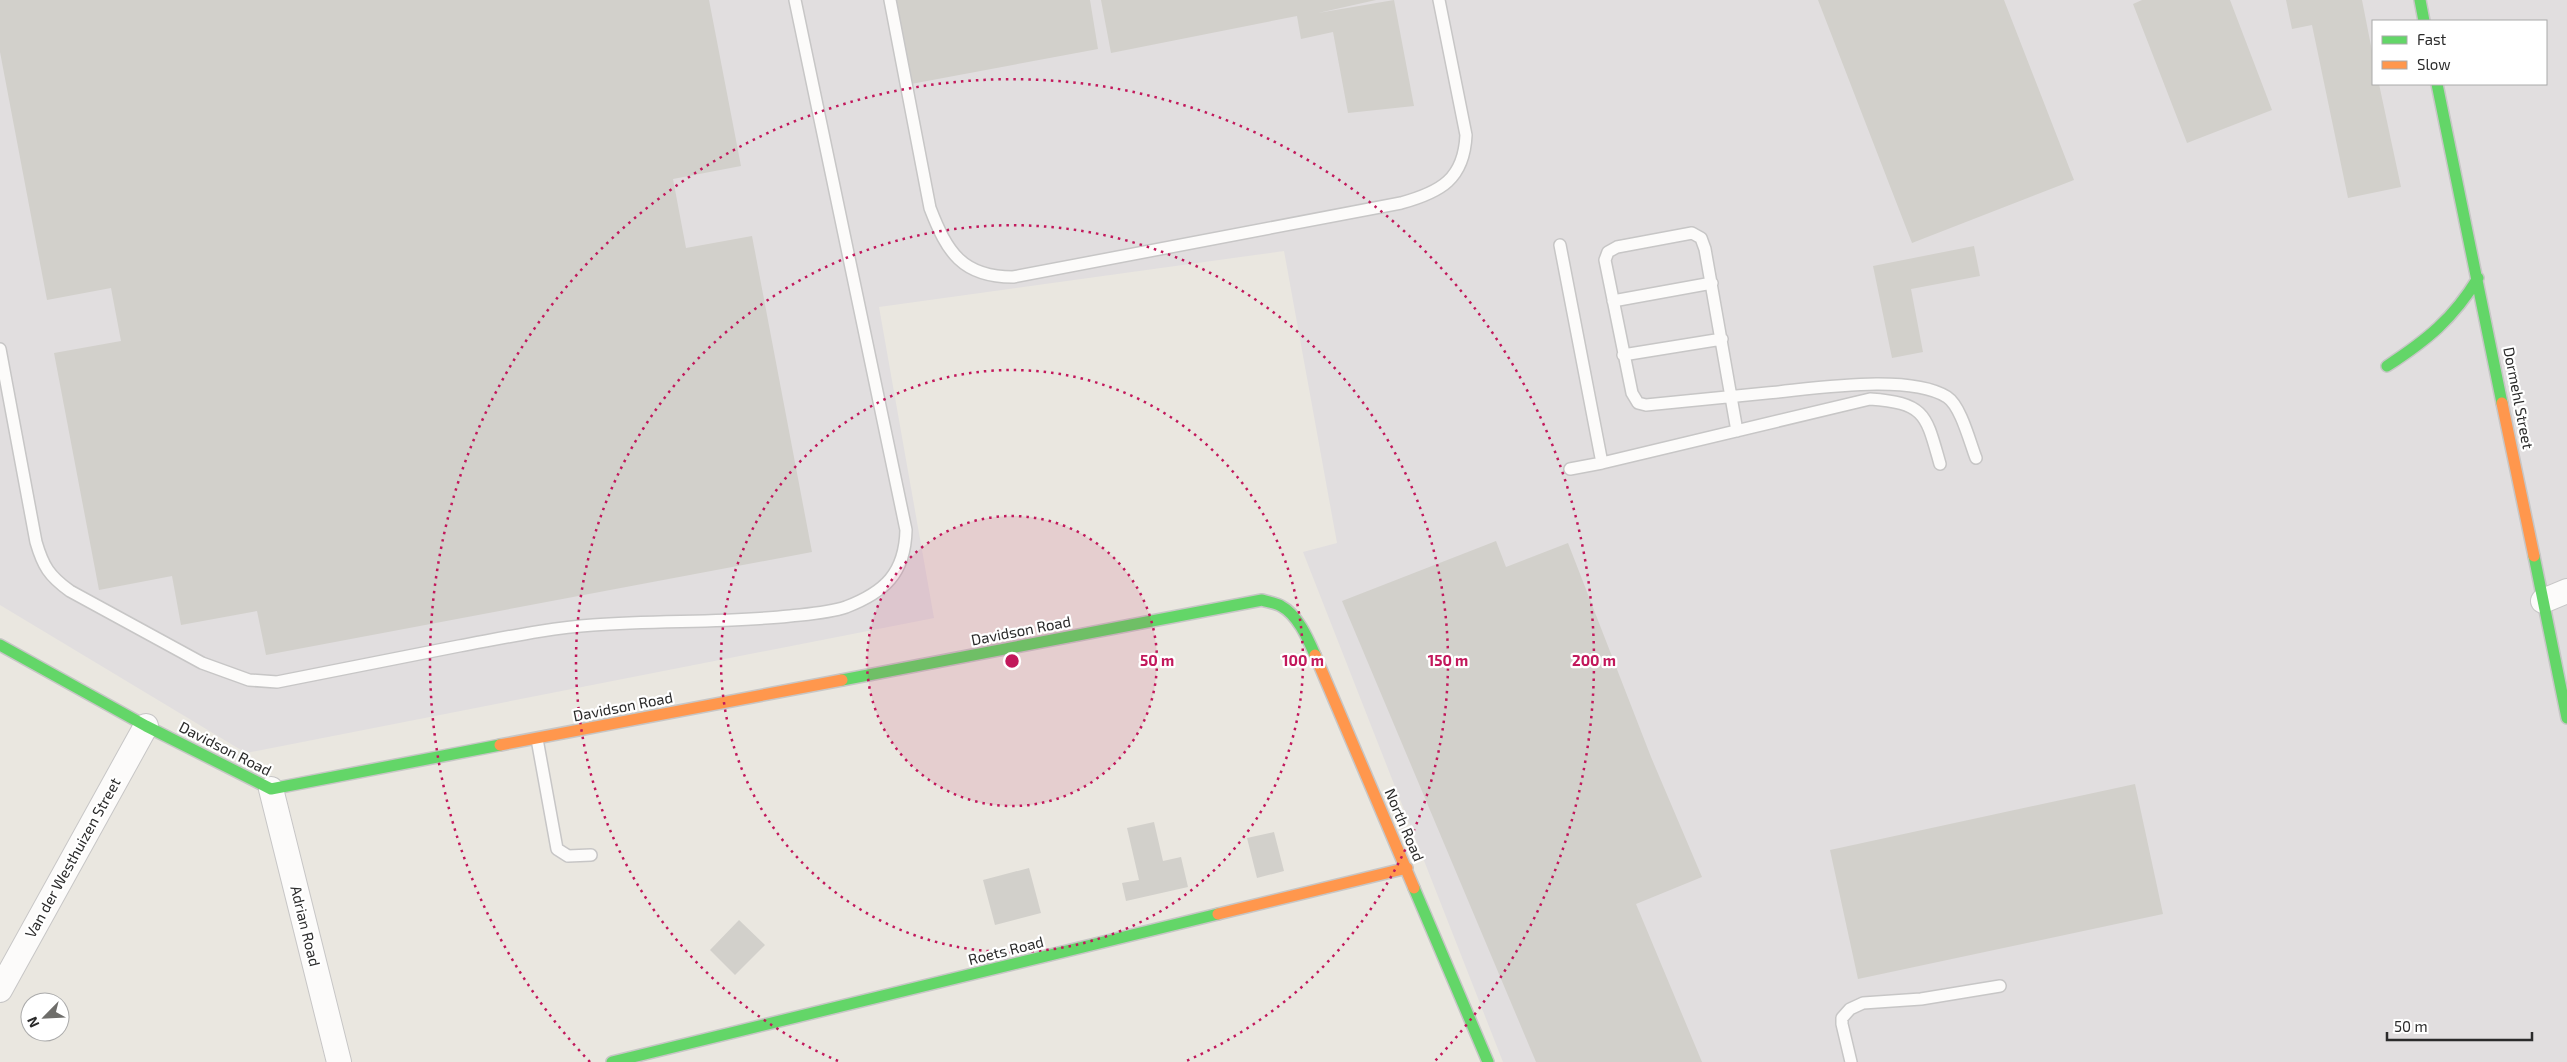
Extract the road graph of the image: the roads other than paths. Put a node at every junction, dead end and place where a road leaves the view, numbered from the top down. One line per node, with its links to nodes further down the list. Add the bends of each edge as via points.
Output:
1 (794, 0): 12 (lane, via 906,530 906,551 898,570 884,586 845,607 770,618 543,630 277,682 227,674 70,591 53,578 42,562 36,542)
2 (890, 0): 3 (lane, via 930,208 938,230 962,264 993,277 1013,277 1401,203 1436,190 1459,168 1465,153 1466,135)
3 (1439, 0)
4 (2420, 0): 5 (street)
5 (2424, 20)
6 (2437, 85): 8 (street, Dormehl Street)
7 (1560, 245): 18 (lane)
8 (2478, 278): 14 (street, via 2461,306 2441,329); 22 (street, Dormehl Street)
9 (1712, 283): 10 (lane); 10 (lane, via 1701,238 1692,233 1617,247 1608,252 1605,260); 11 (lane)
10 (1613, 301): 13 (lane)
11 (1722, 339): 13 (lane); 15 (lane)
12 (0, 349)
13 (1623, 355): 15 (lane, via 1632,394 1638,403 1646,406)
14 (2387, 366)
15 (1731, 397): 16 (lane); 17 (lane, via 1870,384 1924,388 1948,398 1957,408)
16 (1737, 431): 18 (lane); 19 (lane, via 1870,399 1900,401 1919,410 1929,426)
17 (1976, 458)
18 (1602, 463): 20 (lane)
19 (1940, 464)
20 (1570, 469)
21 (2567, 591): 22 (street)
22 (2543, 602): 25 (street, Dormehl Street)
23 (1282, 606): 27 (street, Davidson Road, via 1262,600 1236,603); 30 (street, North Road, via 1304,632)
24 (0, 645): 26 (street, Davidson Road)
25 (2567, 718)
26 (146, 726): 28 (street, Davidson Road); 32 (street, Van der Westhuizen Street)
27 (536, 738): 28 (street, Davidson Road); 29 (lane, via 557,849 568,856)
28 (271, 789): 33 (street, Adrian Road)
29 (591, 856)
30 (1407, 868): 34 (street, Roets Road); 35 (street, North Road)
31 (2000, 986): 36 (lane, via 1921,999 1863,1003 1850,1009 1842,1018 1842,1024)
32 (0, 990)
33 (339, 1062)
34 (612, 1062)
35 (1488, 1062)
36 (1851, 1062)

